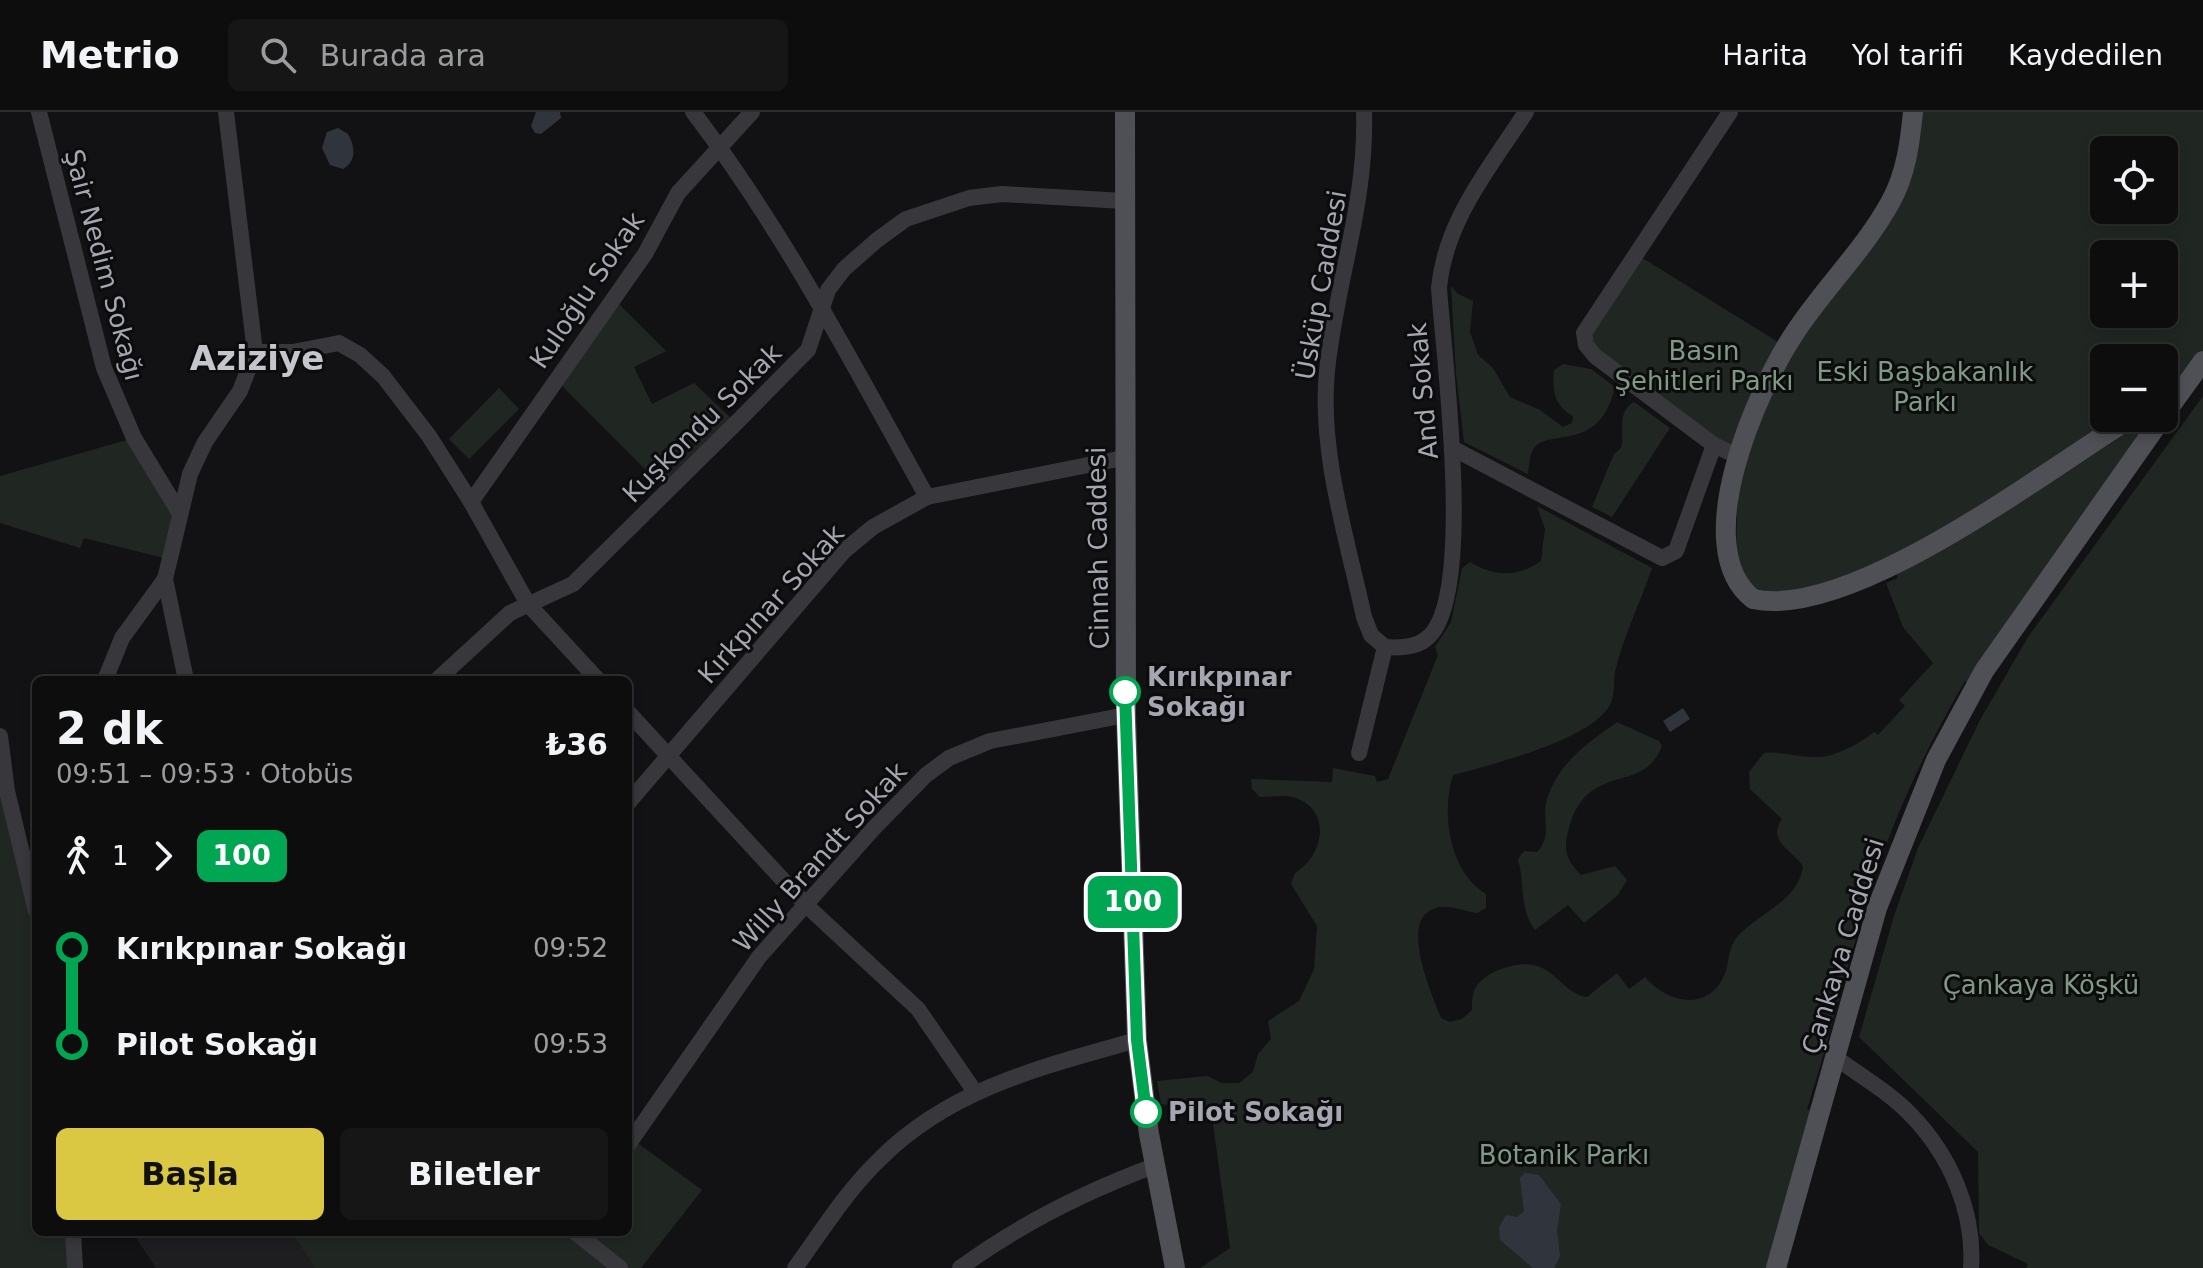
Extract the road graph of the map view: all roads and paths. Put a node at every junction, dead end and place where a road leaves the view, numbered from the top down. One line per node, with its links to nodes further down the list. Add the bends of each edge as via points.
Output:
1 (39, 112): 26 (street, Şair Nedim Sokağı, via 104,368 134,438)
2 (226, 112): 13 (street)
3 (693, 112): 10 (street)
4 (752, 112): 10 (street, Kuloğlu Sokak)
5 (1125, 112): 11 (main road, Cinnah Caddesi)
6 (1364, 112): 29 (street, Üsküp Caddesi, via 1363,183 1332,336 1325,410 1364,617 1371,635)
7 (1526, 112): 21 (street, And Sokak, via 1458,219 1441,270)
8 (1730, 112): 20 (street, via 1584,333 1595,356)
9 (1913, 112): 22 (main road, via 1906,163 1893,198 1772,369)
10 (719, 147): 12 (street); 25 (street, Kuloğlu Sokak, via 678,193 645,254)
11 (1124, 201): 12 (street, Kuşkondu Sokak, via 1002,194 943,204 906,219 877,240 844,269); 23 (main road, Cinnah Caddesi)
12 (821, 307): 24 (street); 28 (street, Kuşkondu Sokak, via 808,350 736,423 573,584)
13 (255, 352): 25 (street, via 274,354 339,343 360,355 402,400); 26 (street, via 240,391 205,442)
14 (2203, 361): 15 (main road, Çankaya Caddesi)
15 (2186, 385): 16 (main road); 17 (main road, Çankaya Caddesi)
16 (2178, 390)
17 (2178, 396)
18 (2109, 432): 22 (main road, via 1913,558 1825,592 1784,601 1753,599 1730,569 1728,496)
19 (2152, 432): 45 (main road, Çankaya Caddesi, via 1992,660 1936,760 1877,908)
20 (1714, 445): 21 (street, via 1676,551 1662,558); 22 (street)
21 (1454, 449): 29 (street, And Sokak, via 1450,570 1440,617 1428,639)
22 (1739, 457)
23 (1123, 458): 24 (street, Kırkpınar Sokak); 34 (main road, Cinnah Caddesi)
24 (927, 497): 38 (street, Kırkpınar Sokak, via 873,527 844,551)
25 (471, 502): 28 (street)
26 (179, 512): 27 (street)
27 (165, 579): 30 (street, via 122,638); 31 (street)
28 (528, 604): 32 (street, Kuşkondu Sokak, via 477,640); 33 (street)
29 (1385, 647): 37 (street)
30 (107, 676)
31 (185, 676)
32 (441, 676)
33 (594, 676)
34 (1126, 715): 43 (street, Willy Brandt Sokak, via 1000,738 949,758 913,787); 44 (main road, Cinnah Caddesi)
35 (632, 717): 38 (street)
36 (0, 736): 41 (street, via 7,791)
37 (1359, 753)
38 (668, 758): 39 (street, Kırkpınar Sokak); 43 (street)
39 (632, 798)
40 (32, 868): 41 (street)
41 (29, 877): 42 (street)
42 (32, 892)
43 (806, 905): 46 (street, via 918,1009); 47 (street, Willy Brandt Sokak, via 734,989)
44 (1137, 1040): 46 (street); 48 (main road, Cinnah Caddesi)
45 (1836, 1058): 56 (main road, Çankaya Caddesi); 57 (street, via 1910,1113 1943,1154 1966,1210)
46 (975, 1092): 53 (street, via 927,1120 880,1158)
47 (632, 1139)
48 (1154, 1166): 54 (street, via 1051,1210); 55 (main road, Cinnah Caddesi)
49 (73, 1236): 51 (street)
50 (580, 1236): 52 (street)
51 (75, 1268)
52 (620, 1268)
53 (795, 1268)
54 (960, 1268)
55 (1175, 1268)
56 (1776, 1268)
57 (1971, 1268)

